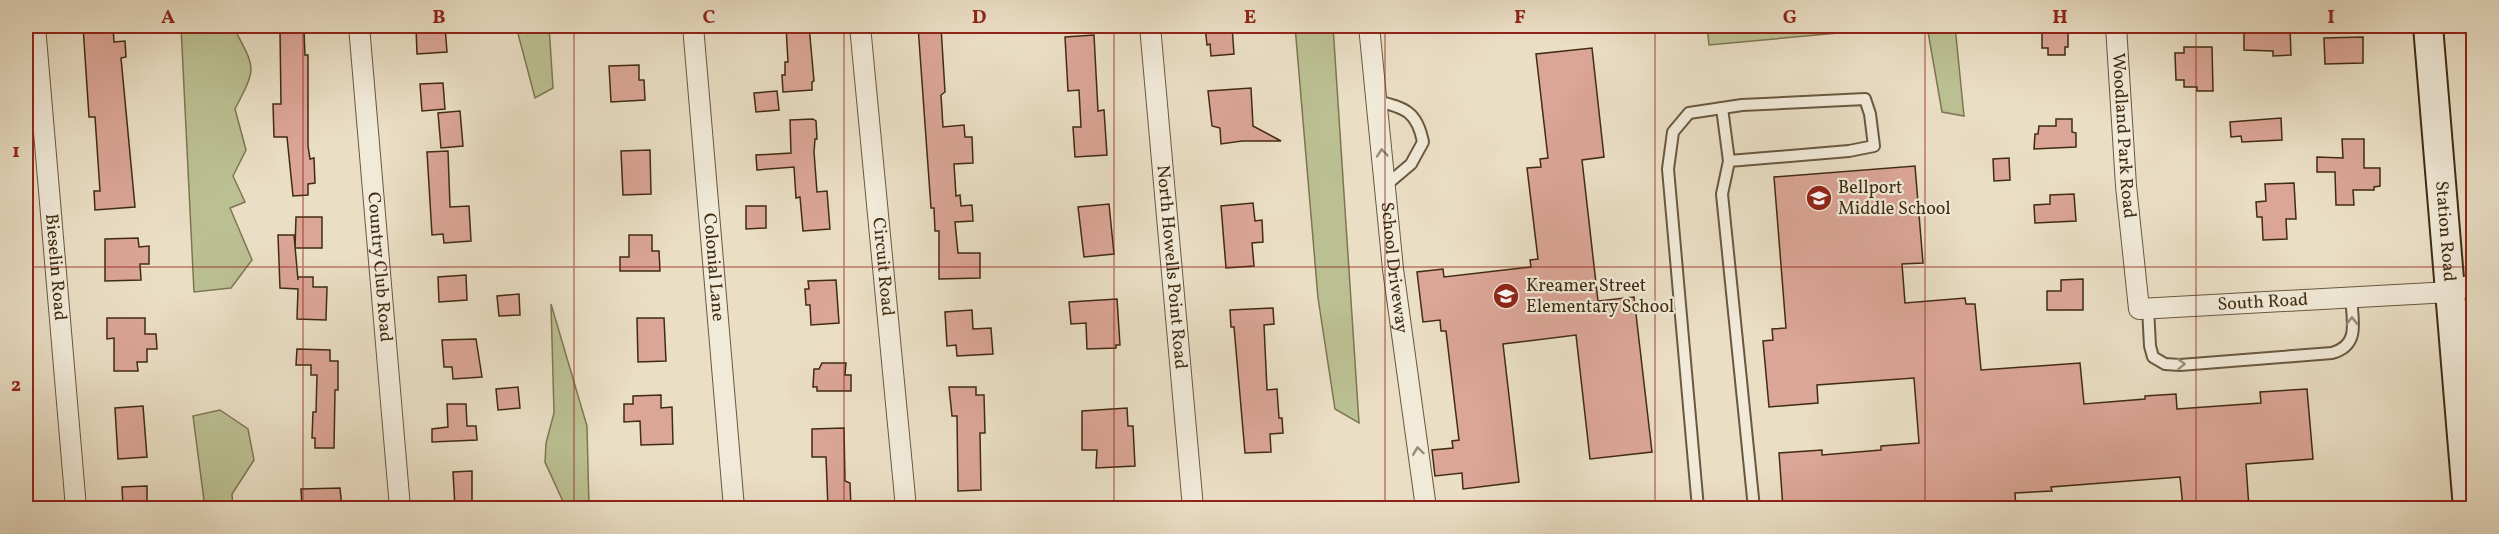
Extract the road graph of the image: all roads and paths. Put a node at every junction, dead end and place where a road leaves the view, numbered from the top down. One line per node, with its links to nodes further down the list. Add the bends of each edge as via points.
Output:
1 (35, 26): 16 (street, Bieselin Road)
2 (359, 26): 17 (street, Country Club Road)
3 (693, 26): 18 (street, Colonial Lane)
4 (860, 26): 19 (street, Circuit Road)
5 (1150, 26): 20 (street, North Howells Point Road)
6 (1369, 26): 9 (street, School Driveway)
7 (2116, 26): 15 (street, Woodland Park Road, via 2139,309)
8 (2428, 26): 13 (main road, Station Road)
9 (1377, 101): 12 (street, School Driveway, one-way to 9); 12 (lane, via 1405,110 1419,124 1423,142 1411,164)
10 (1722, 108): 11 (lane); 11 (lane, via 1865,99 1870,114 1874,146); 22 (lane, via 1689,113 1673,132 1668,169)
11 (1729, 161): 23 (lane, via 1722,194)
12 (1385, 186): 21 (street, School Driveway, one-way to 12)
13 (2462, 288): 14 (street, South Road); 24 (main road, Station Road)
14 (2351, 296): 15 (street, South Road); 15 (lane, one-way to 14, via 2153,357 2165,364 2180,365 2344,350 2352,340)
15 (2148, 308)
16 (76, 508)
17 (400, 508)
18 (734, 508)
19 (906, 508)
20 (1193, 508)
21 (1426, 508)
22 (1698, 508)
23 (1754, 508)
24 (2468, 508)

